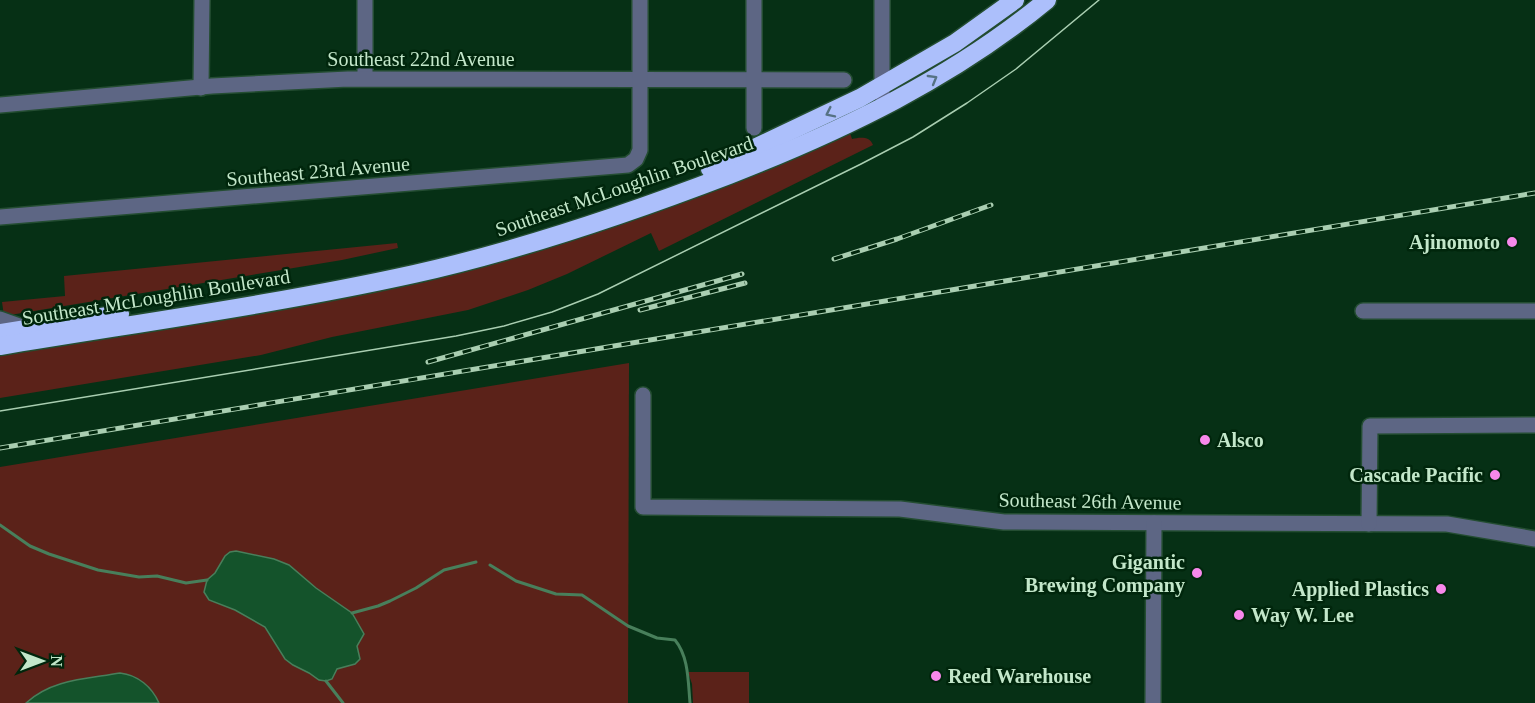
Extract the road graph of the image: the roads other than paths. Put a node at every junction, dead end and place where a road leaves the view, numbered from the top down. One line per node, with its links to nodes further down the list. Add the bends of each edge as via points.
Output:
1 (202, 0): 13 (street)
2 (365, 0): 8 (street)
3 (640, 0): 9 (street)
4 (754, 0): 10 (street)
5 (882, 0): 12 (street)
6 (1015, 0): 12 (highway, Southeast McLoughlin Boulevard, via 955,43)
7 (1047, 0): 15 (highway, Southeast McLoughlin Boulevard, one-way to 7, via 984,47)
8 (365, 78): 9 (street, Southeast 22nd Avenue); 13 (street, Southeast 22nd Avenue)
9 (640, 79): 10 (street, Southeast 22nd Avenue); 17 (street, Southeast 23rd Avenue, via 640,144 636,159 622,167)
10 (755, 80): 11 (street, Southeast 22nd Avenue); 16 (street)
11 (844, 80)
12 (882, 85): 15 (street); 21 (highway, Southeast McLoughlin Boulevard, one-way to 21, via 729,162 512,237 334,279)
13 (201, 88): 14 (street, Southeast 22nd Avenue)
14 (0, 105)
15 (882, 107): 23 (highway, Southeast McLoughlin Boulevard, via 789,152 697,187 478,258 352,287)
16 (754, 128)
17 (0, 217)
18 (1363, 311): 19 (street)
19 (1535, 311)
20 (0, 319): 21 (street)
21 (25, 328): 22 (highway, Southeast McLoughlin Boulevard)
22 (0, 333)
23 (0, 346)
24 (643, 395): 26 (street, Southeast 26th Avenue, via 643,507 900,509 997,522)
25 (1535, 425): 27 (street, via 1370,426)
26 (1154, 523): 27 (street, Southeast 26th Avenue); 29 (street)
27 (1369, 524): 28 (street, Southeast 26th Avenue, via 1460,525)
28 (1535, 539)
29 (1153, 703)

